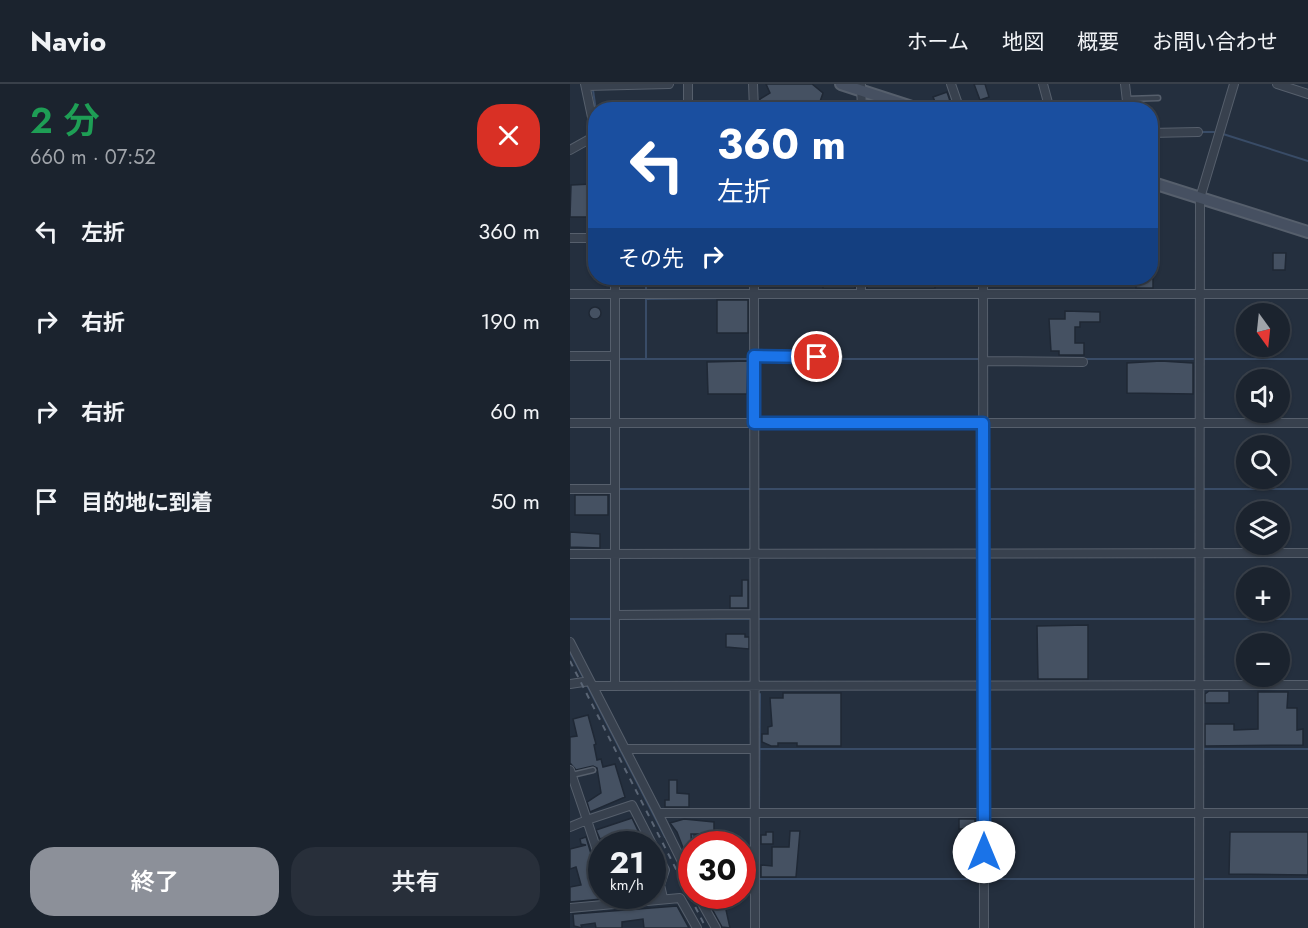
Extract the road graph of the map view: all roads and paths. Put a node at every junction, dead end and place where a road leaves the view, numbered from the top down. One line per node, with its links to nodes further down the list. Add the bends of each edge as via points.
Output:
1 (669, 84): 10 (street)
2 (688, 84): 16 (street)
3 (753, 84): 17 (street)
4 (841, 84): 11 (main road)
5 (951, 84): 19 (street)
6 (1043, 84): 20 (street)
7 (1125, 84): 14 (street)
8 (1234, 84): 27 (street)
9 (1277, 84): 12 (street)
10 (586, 85): 15 (street)
11 (862, 87): 18 (main road)
12 (1308, 94)
13 (1158, 98): 14 (lane)
14 (1127, 99): 21 (street)
15 (589, 102)
16 (688, 102)
17 (753, 102)
18 (900, 102)
19 (957, 102)
20 (1048, 102)
21 (1127, 102)
22 (1198, 132): 23 (street)
23 (1158, 133)
24 (588, 140): 25 (street)
25 (570, 150)
26 (1158, 185): 27 (main road)
27 (1200, 198): 28 (main road); 40 (street)
28 (1308, 232)
29 (570, 238): 30 (street)
30 (588, 238)
31 (615, 285): 39 (street)
32 (754, 285): 35 (street)
33 (861, 285): 36 (street)
34 (983, 285): 37 (street)
35 (754, 293): 36 (street); 39 (street); 44 (street)
36 (861, 293): 37 (street)
37 (983, 293): 40 (street); 46 (street)
38 (570, 294): 39 (street)
39 (615, 294): 43 (street)
40 (1199, 294): 41 (street); 48 (street)
41 (1308, 294)
42 (570, 356): 43 (street)
43 (615, 356): 50 (street)
44 (754, 356): 45 (street); 51 (street)
45 (838, 357)
46 (983, 361): 47 (street); 52 (street)
47 (1083, 362)
48 (1198, 422): 52 (street); 53 (street); 57 (street)
49 (570, 423): 50 (street)
50 (615, 423): 51 (street); 55 (street)
51 (754, 423): 52 (street); 61 (street)
52 (983, 423): 56 (street)
53 (1308, 423)
54 (570, 489): 55 (street)
55 (615, 489): 60 (street)
56 (983, 553): 57 (street); 61 (street); 71 (street)
57 (1199, 553): 58 (street); 67 (street)
58 (1308, 553)
59 (570, 554): 60 (street)
60 (615, 554): 61 (street); 63 (street)
61 (754, 554): 62 (street)
62 (754, 614): 63 (street); 70 (street)
63 (615, 615): 69 (street)
64 (570, 642): 65 (street)
65 (592, 683): 66 (street); 69 (street); 73 (street)
66 (570, 685): 72 (street)
67 (1199, 685): 68 (street); 71 (street); 81 (street)
68 (1308, 685)
69 (615, 686): 70 (street)
70 (754, 686): 71 (street); 74 (street)
71 (985, 686): 80 (street)
72 (570, 693)
73 (625, 749): 74 (street); 78 (street)
74 (754, 749): 79 (street)
75 (593, 770): 76 (lane)
76 (571, 773): 77 (street)
77 (573, 790): 83 (street)
78 (658, 813): 79 (street); 87 (street)
79 (754, 813): 80 (street); 94 (street)
80 (984, 813): 81 (street); 95 (street)
81 (1199, 813): 82 (street); 96 (street)
82 (1308, 813)
83 (588, 820): 84 (street); 85 (street); 86 (street, via 632,805)
84 (570, 827)
85 (591, 831)
86 (645, 831)
87 (678, 854)
88 (666, 898): 92 (street, via 684,901)
89 (588, 904): 90 (street)
90 (570, 908)
91 (705, 909): 93 (street)
92 (697, 928)
93 (716, 928)
94 (755, 928)
95 (984, 928)
96 (1198, 928)

